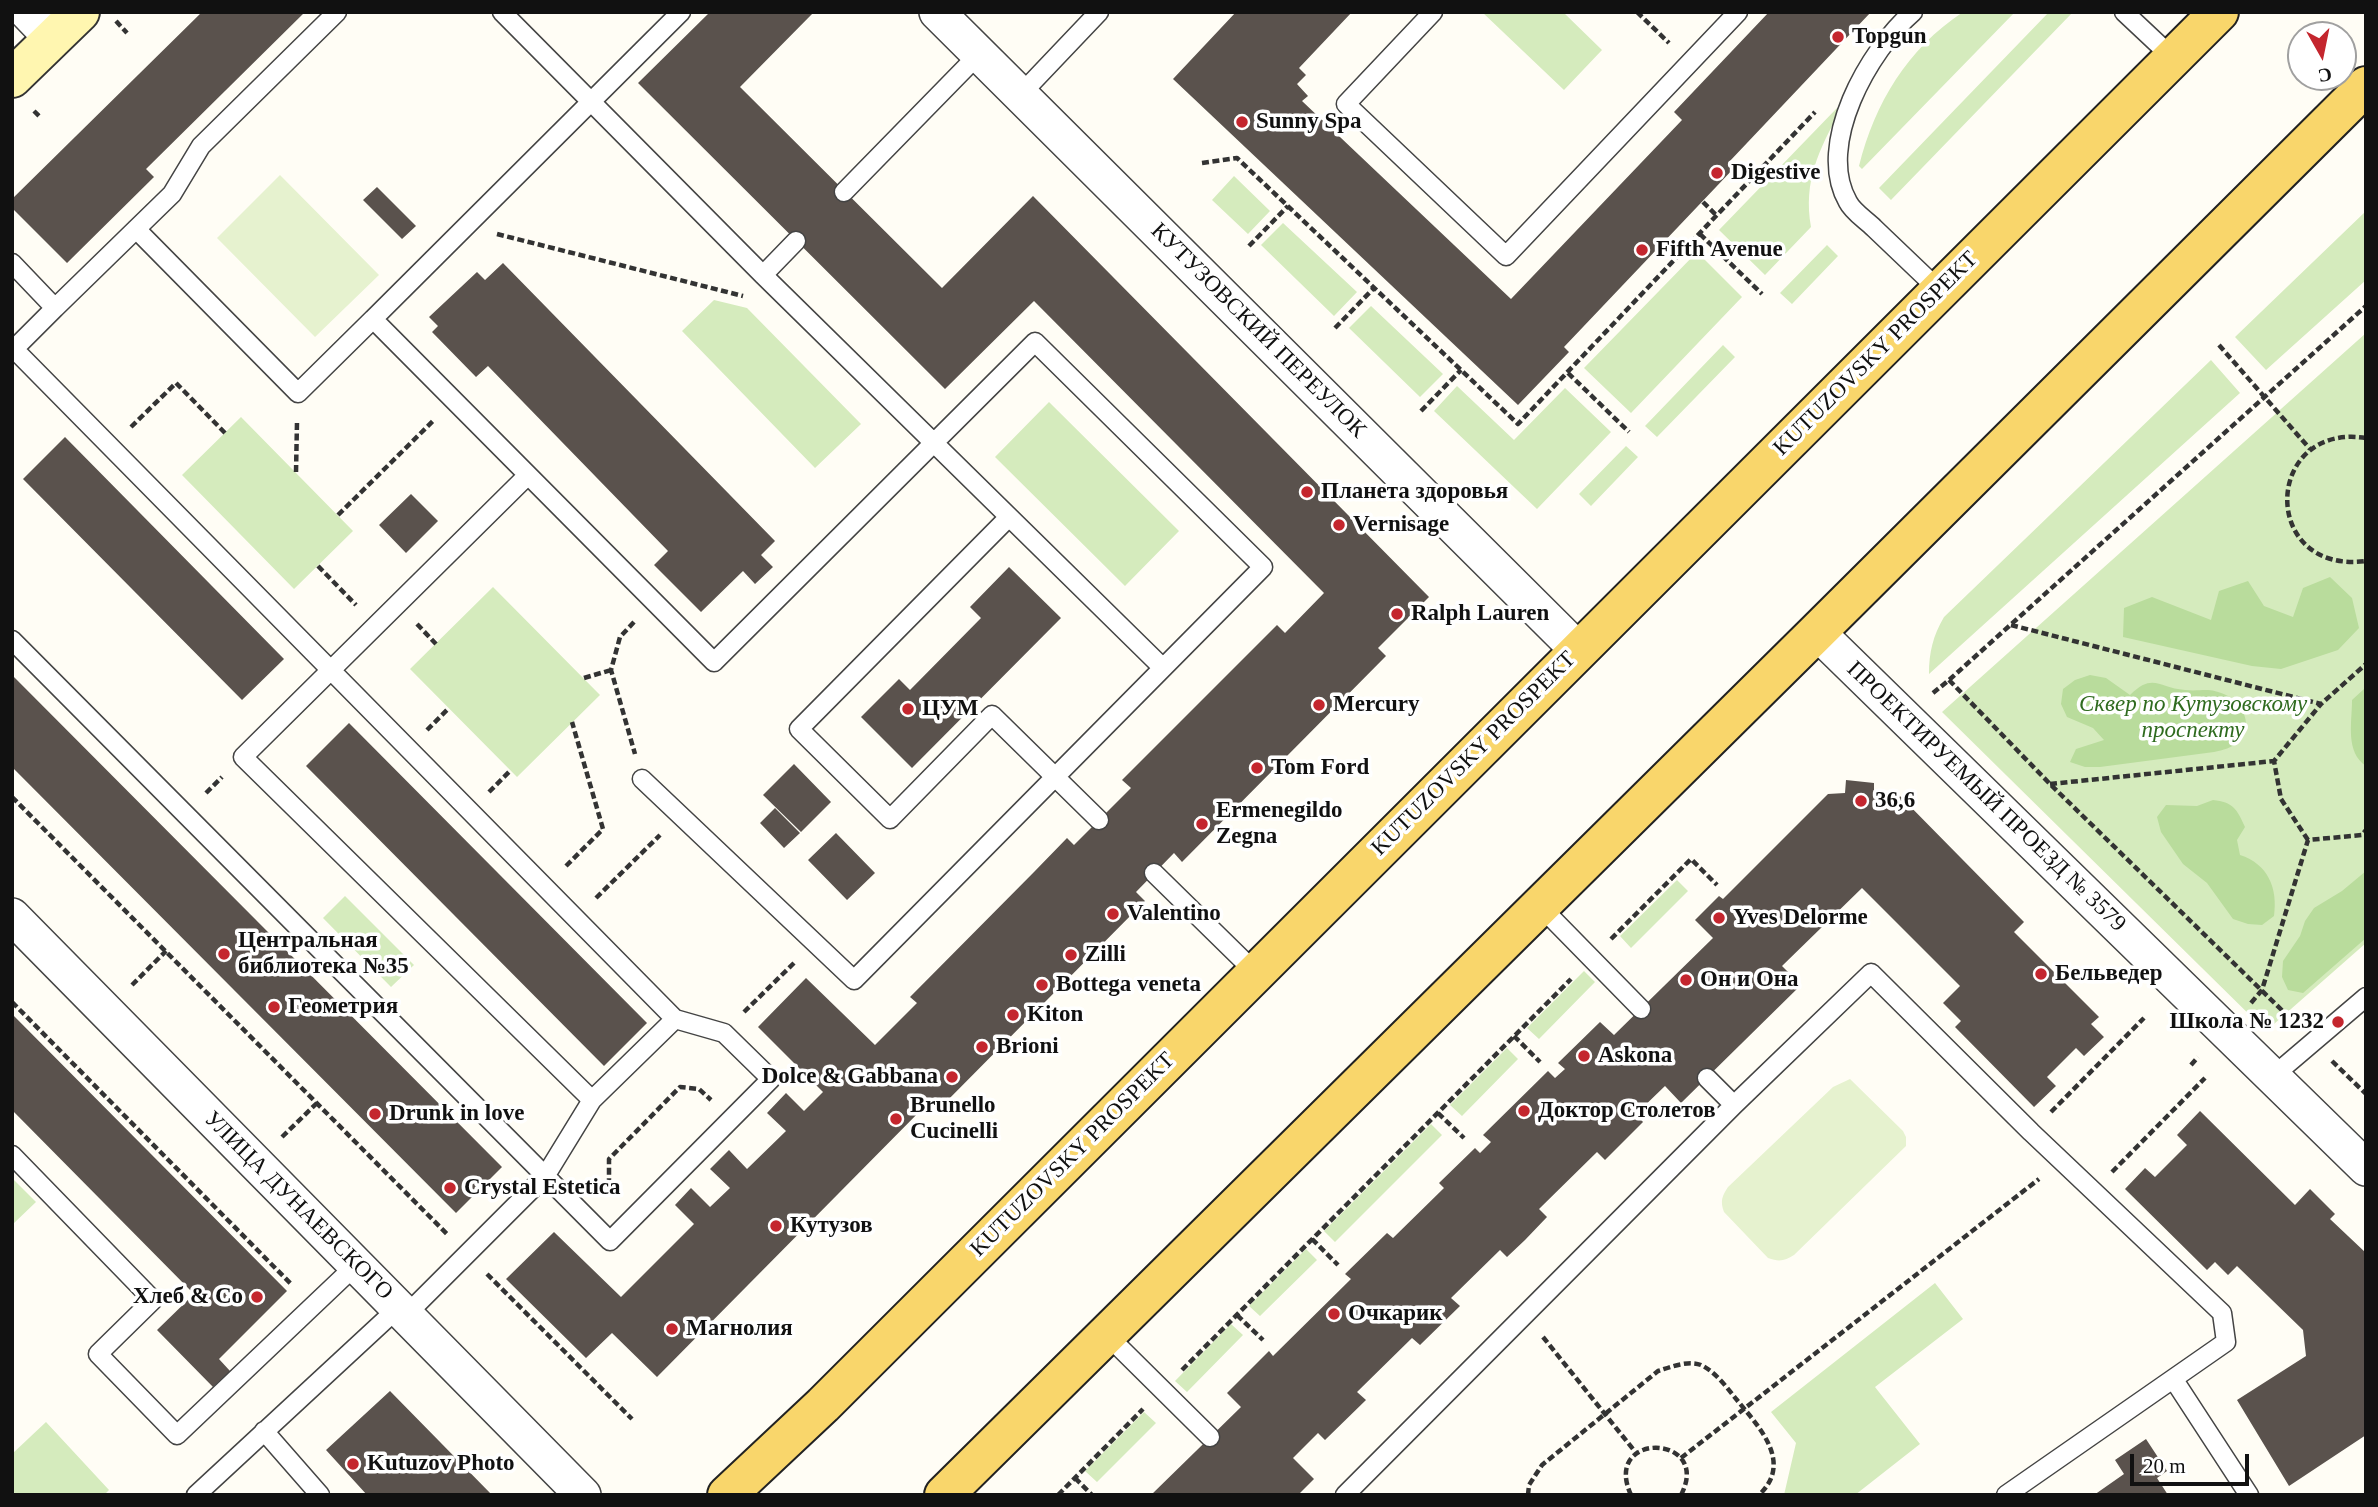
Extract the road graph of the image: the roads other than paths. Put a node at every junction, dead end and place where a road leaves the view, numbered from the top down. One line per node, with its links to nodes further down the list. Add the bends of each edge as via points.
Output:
1 (80, 12): 12 (street)
2 (337, 12): 20 (lane, via 201,146 172,194)
3 (502, 12): 18 (lane)
4 (681, 12): 18 (lane)
5 (937, 12): 13 (street, КУТУЗОВСКИЙ ПЕРЕУЛОК)
6 (1099, 12): 17 (lane)
7 (1433, 12): 8 (lane, via 1346,104 1506,256)
8 (1738, 12)
9 (2124, 12): 14 (lane)
10 (2219, 12): 14 (main road, KUTUZOVSKY PROSPEKT)
11 (1905, 15): 24 (lane, via 1857,88 1843,125 1837,158 1839,181 1849,204)
12 (40, 26): 15 (street)
13 (979, 54): 17 (street, КУТУЗОВСКИЙ ПЕРЕУЛОК); 19 (lane)
14 (2173, 58): 24 (main road, KUTUZOVSKY PROSPEKT)
15 (12, 78)
16 (2366, 86): 31 (main road)
17 (1021, 94): 33 (street, КУТУЗОВСКИЙ ПЕРЕУЛОК)
18 (592, 102): 23 (lane); 26 (lane)
19 (844, 192)
20 (136, 229): 25 (lane); 26 (lane, via 298,393)
21 (796, 241): 23 (lane)
22 (12, 263): 25 (lane)
23 (763, 275): 28 (lane)
24 (1940, 291): 33 (main road, KUTUZOVSKY PROSPEKT)
25 (55, 308): 27 (lane)
26 (373, 320): 29 (lane)
27 (13, 350): 35 (lane)
28 (935, 444): 29 (lane, via 715,662); 30 (lane); 34 (lane, via 1035,342 1263,567)
29 (528, 475): 35 (lane)
30 (1010, 517): 34 (lane); 36 (lane, via 799,729 890,819 992,715)
31 (1817, 632): 40 (main road); 46 (street, ПРОЕКТИРУЕМЫЙ ПРОЕЗД № 3579)
32 (12, 639): 52 (lane)
33 (1578, 650): 42 (main road, KUTUZOVSKY PROSPEKT)
34 (1163, 668): 36 (lane)
35 (332, 669): 45 (lane); 48 (lane, via 243,757)
36 (1055, 776): 37 (lane, via 854,981); 38 (lane)
37 (642, 779)
38 (1099, 820)
39 (1154, 873): 42 (lane)
40 (1540, 906): 44 (lane); 55 (main road)
41 (12, 916): 53 (street, УЛИЦА ДУНАЕВСКОГО)
42 (1255, 972): 62 (main road, KUTUZOVSKY PROSPEKT)
43 (2366, 997): 46 (lane)
44 (1641, 1009)
45 (676, 1019): 48 (lane); 52 (lane, via 724,1033 771,1079 611,1241)
46 (2272, 1076): 51 (street, ПРОЕКТИРУЕМЫЙ ПРОЕЗД № 3579)
47 (1707, 1078): 49 (lane)
48 (592, 1100): 52 (lane)
49 (1734, 1105): 56 (lane, via 1871,973 2222,1314 2226,1342); 64 (lane)
50 (12, 1155): 53 (lane, via 153,1300 98,1354 177,1435)
51 (2366, 1168)
52 (546, 1175): 54 (lane)
53 (356, 1265): 54 (street, УЛИЦА ДУНАЕВСКОГО)
54 (402, 1312): 57 (lane); 61 (street, УЛИЦА ДУНАЕВСКОГО)
55 (1107, 1335): 58 (lane); 63 (main road)
56 (2174, 1380): 65 (lane); 66 (lane)
57 (264, 1431): 59 (lane); 60 (lane)
58 (1210, 1437)
59 (196, 1495)
60 (320, 1495)
61 (583, 1495)
62 (727, 1495)
63 (944, 1495)
64 (1345, 1495)
65 (2006, 1495)
66 (2249, 1495)

